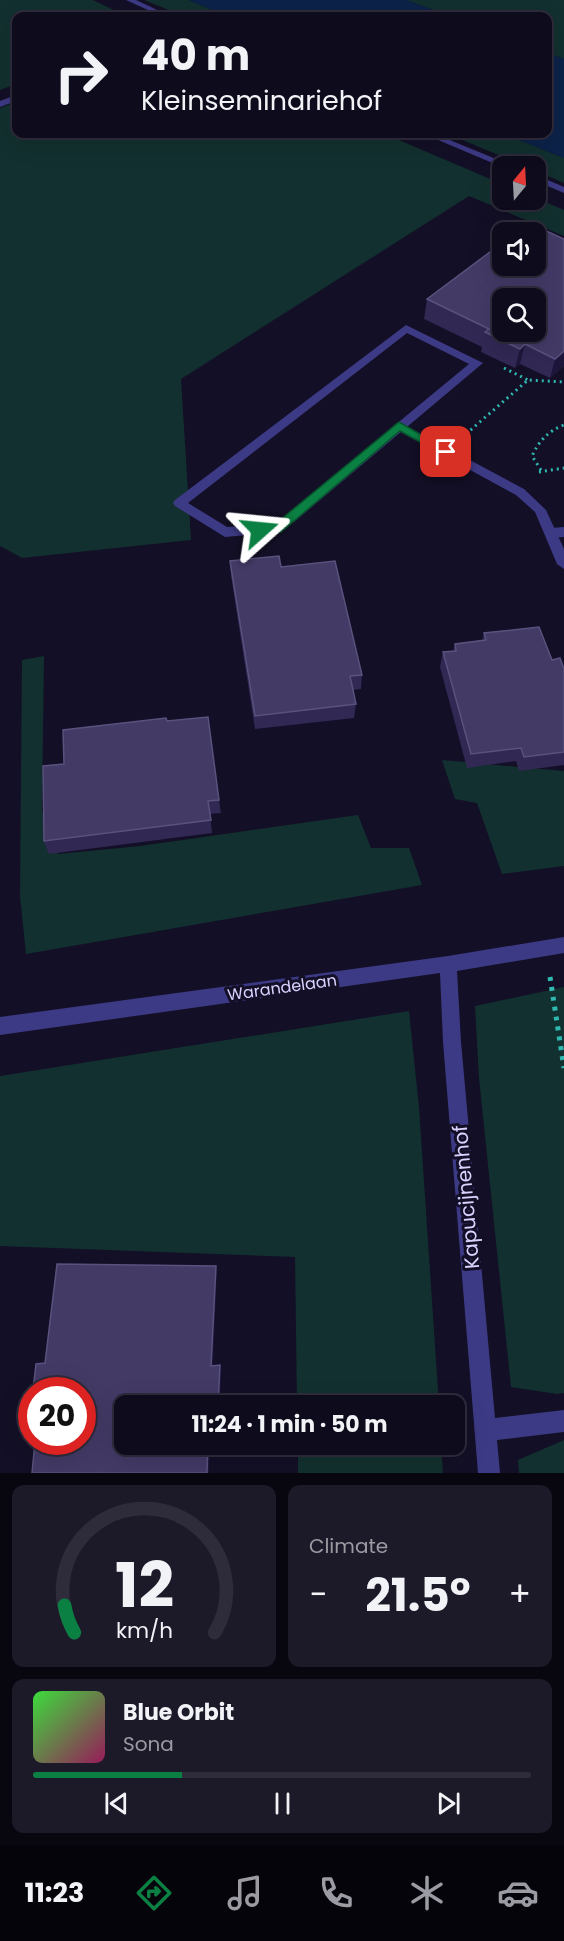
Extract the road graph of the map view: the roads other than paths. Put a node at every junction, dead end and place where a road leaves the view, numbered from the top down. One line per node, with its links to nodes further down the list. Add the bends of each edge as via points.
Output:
1 (130, 0): 2 (street)
2 (157, 12)
3 (439, 138): 4 (street)
4 (492, 160)
5 (546, 182): 6 (street)
6 (564, 190)
7 (399, 426): 7 (street, via 477,363 406,328 179,503 225,532 277,529); 8 (street, via 520,492)
8 (557, 533): 9 (street)
9 (564, 564)
10 (564, 945): 11 (street, Warandelaan)
11 (448, 964): 12 (street, Warandelaan); 14 (street, Kapucijnenhof)
12 (0, 1026)
13 (564, 1421): 14 (street)
14 (486, 1430): 15 (street, Kapucijnenhof)
15 (489, 1473)

